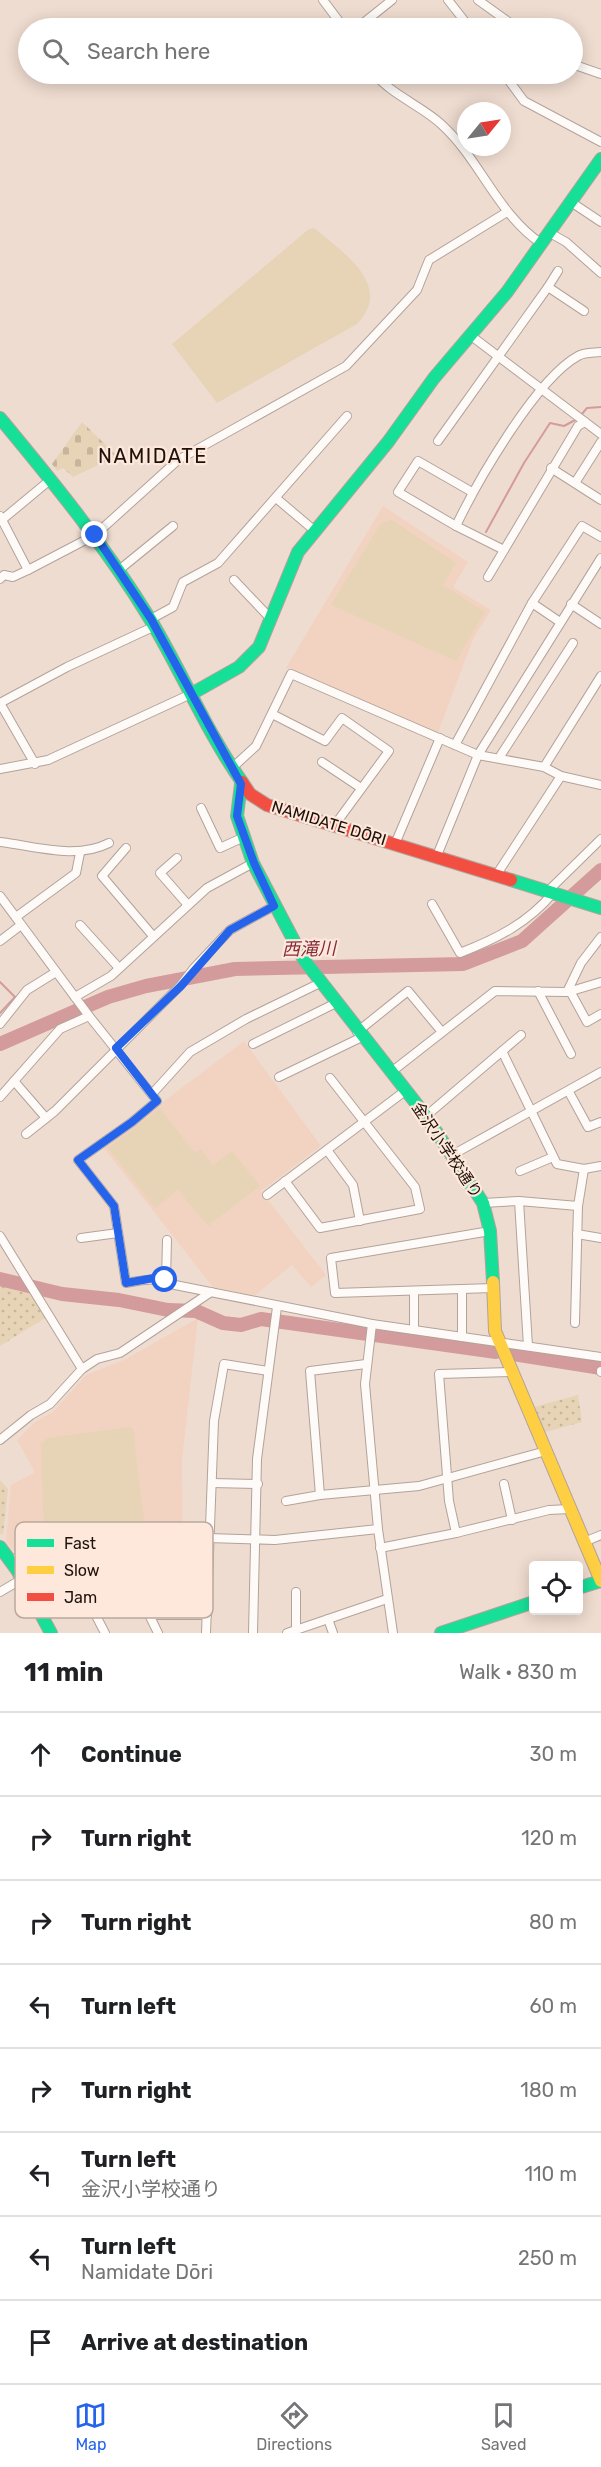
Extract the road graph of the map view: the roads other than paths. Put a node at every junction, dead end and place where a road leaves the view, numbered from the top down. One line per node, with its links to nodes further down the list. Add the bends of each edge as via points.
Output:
1 (323, 0): 5 (street)
2 (393, 0): 6 (street)
3 (448, 0): 7 (street)
4 (478, 0): 8 (street)
5 (336, 18)
6 (370, 18)
7 (462, 18)
8 (503, 18)
9 (583, 68): 10 (street)
10 (601, 74)
11 (388, 84): 16 (street, via 458,141)
12 (511, 84): 13 (street, via 524,101)
13 (601, 142)
14 (601, 159): 15 (street)
15 (571, 202): 17 (street); 18 (street)
16 (507, 212): 19 (street, via 525,233); 44 (street, via 429,260 417,290 346,366 178,460)
17 (601, 222)
18 (550, 233): 19 (street); 21 (street)
19 (542, 244): 24 (street)
20 (558, 271): 22 (street)
21 (601, 273)
22 (548, 287): 23 (street); 26 (street)
23 (584, 311)
24 (470, 335): 26 (street); 43 (street)
25 (601, 352): 27 (street, via 578,356)
26 (498, 356): 27 (street); 32 (street)
27 (542, 389): 30 (street); 37 (street)
28 (347, 416): 38 (street)
29 (0, 418): 35 (street, NAMIDATE DŌRI)
30 (582, 419): 31 (street); 34 (street)
31 (601, 434)
32 (438, 441)
33 (601, 442): 36 (street)
34 (551, 468): 36 (street); 46 (street)
35 (51, 480): 40 (street); 44 (street, NAMIDATE DŌRI)
36 (575, 483): 39 (street)
37 (472, 492): 42 (street); 42 (street, via 418,461 398,492)
38 (276, 498): 43 (street); 57 (street, via 218,563 183,582 173,607)
39 (601, 500)
40 (2, 518): 48 (street)
41 (173, 526): 49 (street)
42 (456, 526): 46 (street)
43 (315, 531): 55 (street, via 291,564)
44 (95, 535): 48 (street); 49 (street, NAMIDATE DŌRI)
45 (601, 537): 53 (street, via 582,526)
46 (504, 550): 50 (street)
47 (601, 558): 54 (street)
48 (28, 570): 51 (street)
49 (119, 570): 57 (street, NAMIDATE DŌRI)
50 (488, 577)
51 (0, 579)
52 (234, 580): 55 (street)
53 (532, 603): 56 (street); 65 (street)
54 (570, 604): 56 (street); 58 (street)
55 (270, 618): 61 (street, via 252,656)
56 (560, 622): 66 (street)
57 (153, 623): 61 (street, NAMIDATE DŌRI); 62 (street)
58 (601, 624)
59 (573, 643): 67 (street)
60 (601, 676): 70 (street)
61 (193, 693): 69 (street); 71 (street, NAMIDATE DŌRI)
62 (0, 703): 69 (street)
63 (272, 714): 64 (street, via 291,674); 71 (street, via 256,746); 76 (street, via 325,741 342,718 389,751)
64 (440, 738): 65 (street); 83 (street)
65 (455, 744): 66 (street)
66 (478, 755): 67 (street); 87 (street)
67 (499, 758): 70 (street)
68 (322, 762): 76 (street)
69 (35, 764): 72 (street)
70 (543, 767): 73 (street)
71 (232, 768): 74 (street, NAMIDATE DŌRI)
72 (0, 769)
73 (561, 776): 75 (street); 89 (street)
74 (241, 784): 78 (street, NAMIDATE DŌRI, via 256,800 267,805); 79 (street, 金沢小学校通り, via 237,816)
75 (601, 785)
76 (361, 788): 78 (street)
77 (201, 808): 79 (street, via 220,848)
78 (334, 826): 83 (street, NAMIDATE DŌRI)
79 (244, 837): 88 (street, 金沢小学校通り)
80 (601, 839): 90 (street)
81 (0, 842): 85 (street)
82 (109, 843): 85 (street)
83 (395, 844): 87 (street, NAMIDATE DŌRI)
84 (126, 848): 98 (street, via 102,876)
85 (80, 852): 96 (street, via 76,873)
86 (177, 858): 92 (street, via 160,873)
87 (436, 858): 89 (street, NAMIDATE DŌRI)
88 (254, 863): 92 (street, via 207,888); 94 (street, 金沢小学校通り)
89 (497, 874): 90 (street, NAMIDATE DŌRI)
90 (554, 894): 93 (street, via 510,930 460,953); 95 (street, NAMIDATE DŌRI)
91 (0, 896): 96 (street)
92 (188, 904): 98 (street)
93 (432, 904)
94 (274, 906): 103 (street, 金沢小学校通り); 116 (street, via 230,930 181,986)
95 (600, 906)
96 (18, 921): 100 (street); 102 (street)
97 (80, 925): 101 (street)
98 (153, 936): 101 (street)
99 (601, 937): 106 (street, via 581,963)
100 (0, 941)
101 (119, 968): 107 (street)
102 (56, 972): 107 (street); 111 (street, via 27,990)
103 (317, 979): 108 (street, 金沢小学校通り); 127 (street, via 197,1047)
104 (601, 981): 106 (street)
105 (538, 992): 106 (street); 112 (street, via 495,991); 118 (street)
106 (569, 992): 110 (street, via 587,1022)
107 (77, 999): 109 (street)
108 (336, 1003): 113 (street, 金沢小学校通り); 115 (street)
109 (88, 1014): 116 (street); 123 (street, via 60,1029)
110 (601, 1014)
111 (0, 1024)
112 (442, 1032): 113 (street, via 408,991); 120 (street)
113 (360, 1035): 120 (street, 金沢小学校通り); 121 (street)
114 (521, 1035): 117 (street)
115 (253, 1044)
116 (116, 1048): 127 (street); 130 (street)
117 (502, 1051): 128 (street); 129 (street)
118 (571, 1054)
119 (601, 1072): 125 (street)
120 (390, 1073): 124 (street, 金沢小学校通り)
121 (279, 1077)
122 (330, 1078): 131 (street)
123 (14, 1082): 126 (street); 130 (street)
124 (405, 1091): 129 (street, 金沢小学校通り); 131 (street)
125 (569, 1092): 128 (street); 132 (street, via 588,1127)
126 (1, 1093)
127 (152, 1094): 147 (street, via 157,1101 78,1160 114,1206)
128 (531, 1113): 135 (street); 136 (street)
129 (426, 1116): 135 (street, 金沢小学校通り)
130 (46, 1118): 133 (street)
131 (365, 1121): 134 (street); 145 (street, via 415,1187 420,1209)
132 (601, 1122)
133 (26, 1134)
134 (327, 1150): 140 (street); 145 (street, via 353,1185)
135 (454, 1154): 143 (street, 金沢小学校通り)
136 (553, 1157): 138 (street, via 557,1164); 139 (street)
137 (601, 1166): 138 (street)
138 (584, 1169): 144 (street)
139 (520, 1171)
140 (285, 1181): 141 (street); 145 (street, via 320,1228)
141 (267, 1195)
142 (519, 1201): 143 (street); 144 (street); 164 (street)
143 (483, 1203): 146 (street, 金沢小学校通り)
144 (578, 1206): 148 (street)
145 (360, 1221)
146 (490, 1231): 154 (street, 金沢小学校通り); 157 (street, via 331,1258 335,1293)
147 (118, 1233): 150 (street); 153 (street, via 126,1283)
148 (577, 1234): 151 (street); 159 (street)
149 (0, 1236): 167 (street)
150 (81, 1238)
151 (601, 1238)
152 (167, 1239): 153 (street)
153 (165, 1280): 156 (street)
154 (493, 1288): 155 (street); 163 (street, 金沢小学校通り)
155 (462, 1290): 157 (street); 162 (street)
156 (211, 1292): 158 (street); 167 (street, via 120,1353 97,1359)
157 (414, 1292): 160 (street)
158 (277, 1307): 161 (street); 168 (street)
159 (575, 1323)
160 (414, 1330): 161 (street); 162 (street)
161 (371, 1331): 166 (street)
162 (462, 1337): 163 (street)
163 (498, 1341): 164 (street); 169 (street, 金沢小学校通り)
164 (528, 1346): 165 (street)
165 (601, 1356)
166 (366, 1364): 176 (street); 177 (street, via 310,1371)
167 (82, 1369): 170 (street, via 50,1404)
168 (268, 1371): 173 (street, via 224,1364 214,1421); 174 (street, via 257,1459)
169 (512, 1372): 171 (street, 金沢小学校通り); 172 (street, via 440,1374)
170 (0, 1440)
171 (546, 1451): 172 (street); 179 (street, 金沢小学校通り)
172 (447, 1476): 176 (street, via 419,1486); 183 (street)
173 (212, 1483): 174 (street); 181 (street)
174 (258, 1484): 186 (street)
175 (504, 1485): 180 (street)
176 (376, 1490): 177 (street); 182 (street)
177 (320, 1495): 178 (street)
178 (286, 1501)
179 (570, 1509): 180 (street); 187 (street, 金沢小学校通り)
180 (512, 1520): 183 (street)
181 (209, 1522)
182 (378, 1529): 186 (street); 189 (street)
183 (456, 1533): 189 (street)
184 (601, 1535): 187 (street)
185 (213, 1538): 186 (street)
186 (255, 1541): 210 (street)
187 (585, 1542): 193 (street, 金沢小学校通り)
188 (0, 1547): 191 (street)
189 (380, 1548): 198 (street)
190 (15, 1559): 191 (street)
191 (11, 1560): 192 (street)
192 (15, 1567)
193 (601, 1581): 195 (street)
194 (15, 1584): 196 (street)
195 (583, 1587)
196 (0, 1592)
197 (296, 1592): 205 (street)
198 (387, 1599): 204 (street); 212 (street)
199 (529, 1604): 213 (street)
200 (43, 1618): 206 (street)
201 (97, 1618): 207 (street)
202 (150, 1618): 208 (street)
203 (207, 1618): 209 (street)
204 (328, 1619): 205 (street); 211 (street)
205 (291, 1631)
206 (51, 1633)
207 (105, 1633)
208 (158, 1633)
209 (206, 1633)
210 (253, 1633)
211 (333, 1633)
212 (393, 1633)
213 (441, 1633)

